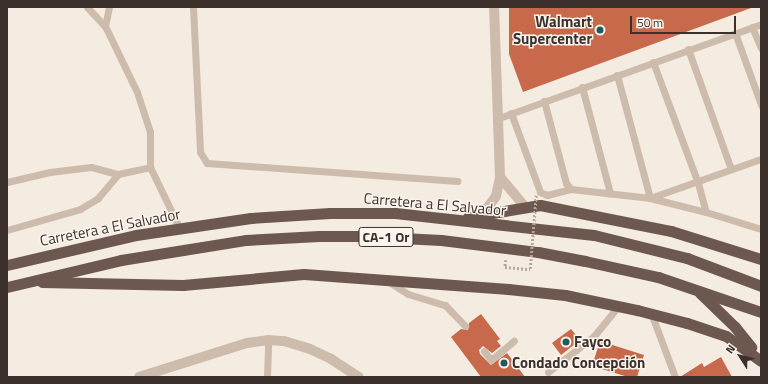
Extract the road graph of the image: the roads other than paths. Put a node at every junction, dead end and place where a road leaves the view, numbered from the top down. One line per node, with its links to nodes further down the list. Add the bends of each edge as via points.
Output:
1 (87, 7): 6 (lane)
2 (109, 7): 6 (lane)
3 (193, 7): 24 (lane, via 200,152 207,163)
4 (494, 7): 17 (street)
5 (761, 24): 7 (lane)
6 (105, 26): 19 (lane, via 139,98 150,132)
7 (752, 27): 8 (lane); 9 (lane)
8 (735, 33): 10 (lane); 15 (lane)
9 (761, 48)
10 (688, 49): 11 (lane); 20 (lane)
11 (653, 62): 12 (lane); 25 (lane)
12 (618, 75): 13 (lane); 28 (lane)
13 (582, 87): 14 (lane); 27 (lane)
14 (544, 101): 16 (lane); 26 (lane, via 566,183)
15 (761, 105)
16 (512, 113): 17 (lane); 26 (lane, via 540,192 546,195)
17 (496, 119): 22 (street)
18 (761, 160): 20 (lane)
19 (150, 167): 21 (lane); 33 (lane)
20 (731, 169): 25 (lane)
21 (118, 174): 23 (lane, via 91,167 50,172); 35 (lane, via 98,198 80,209)
22 (500, 178): 29 (street); 31 (street, via 496,196)
23 (7, 182)
24 (457, 182)
25 (698, 183): 28 (lane); 30 (lane)
26 (571, 188): 27 (lane)
27 (610, 193): 28 (lane)
28 (650, 198): 30 (lane)
29 (525, 206): 31 (highway); 36 (highway, via 561,208 671,231)
30 (706, 212): 34 (lane)
31 (483, 214): 32 (highway)
32 (458, 219): 33 (highway, Carretera a El Salvador / CA-1 Or, via 395,213 330,213 257,217); 40 (highway, Carretera a El Salvador / CA-1 Or, via 594,235 634,243 686,258)
33 (180, 228): 37 (highway, Carretera a El Salvador / CA-1 Or, via 80,246)
34 (761, 229)
35 (7, 230)
36 (761, 259)
37 (7, 265)
38 (385, 280): 39 (highway, via 304,274 183,285); 43 (highway, via 508,289); 46 (lane, via 408,294 445,305)
39 (25, 282): 41 (highway, CA-1 Or); 42 (highway, CA-1 Or, via 121,260 198,247 253,240 333,236 441,240 538,252 625,269)
40 (761, 286)
41 (7, 287)
42 (696, 289): 44 (highway, CA-1 Or); 50 (highway, via 735,327)
43 (618, 306): 45 (highway); 51 (lane, via 594,336)
44 (761, 312)
45 (651, 313): 50 (highway, via 726,336); 55 (lane)
46 (465, 326)
47 (268, 340): 52 (street, via 247,343); 53 (lane); 54 (street, via 284,341 310,349)
48 (514, 341): 49 (lane, via 491,360)
49 (484, 351)
50 (761, 361)
51 (548, 372)
52 (140, 377)
53 (267, 377)
54 (359, 377)
55 (675, 377)

